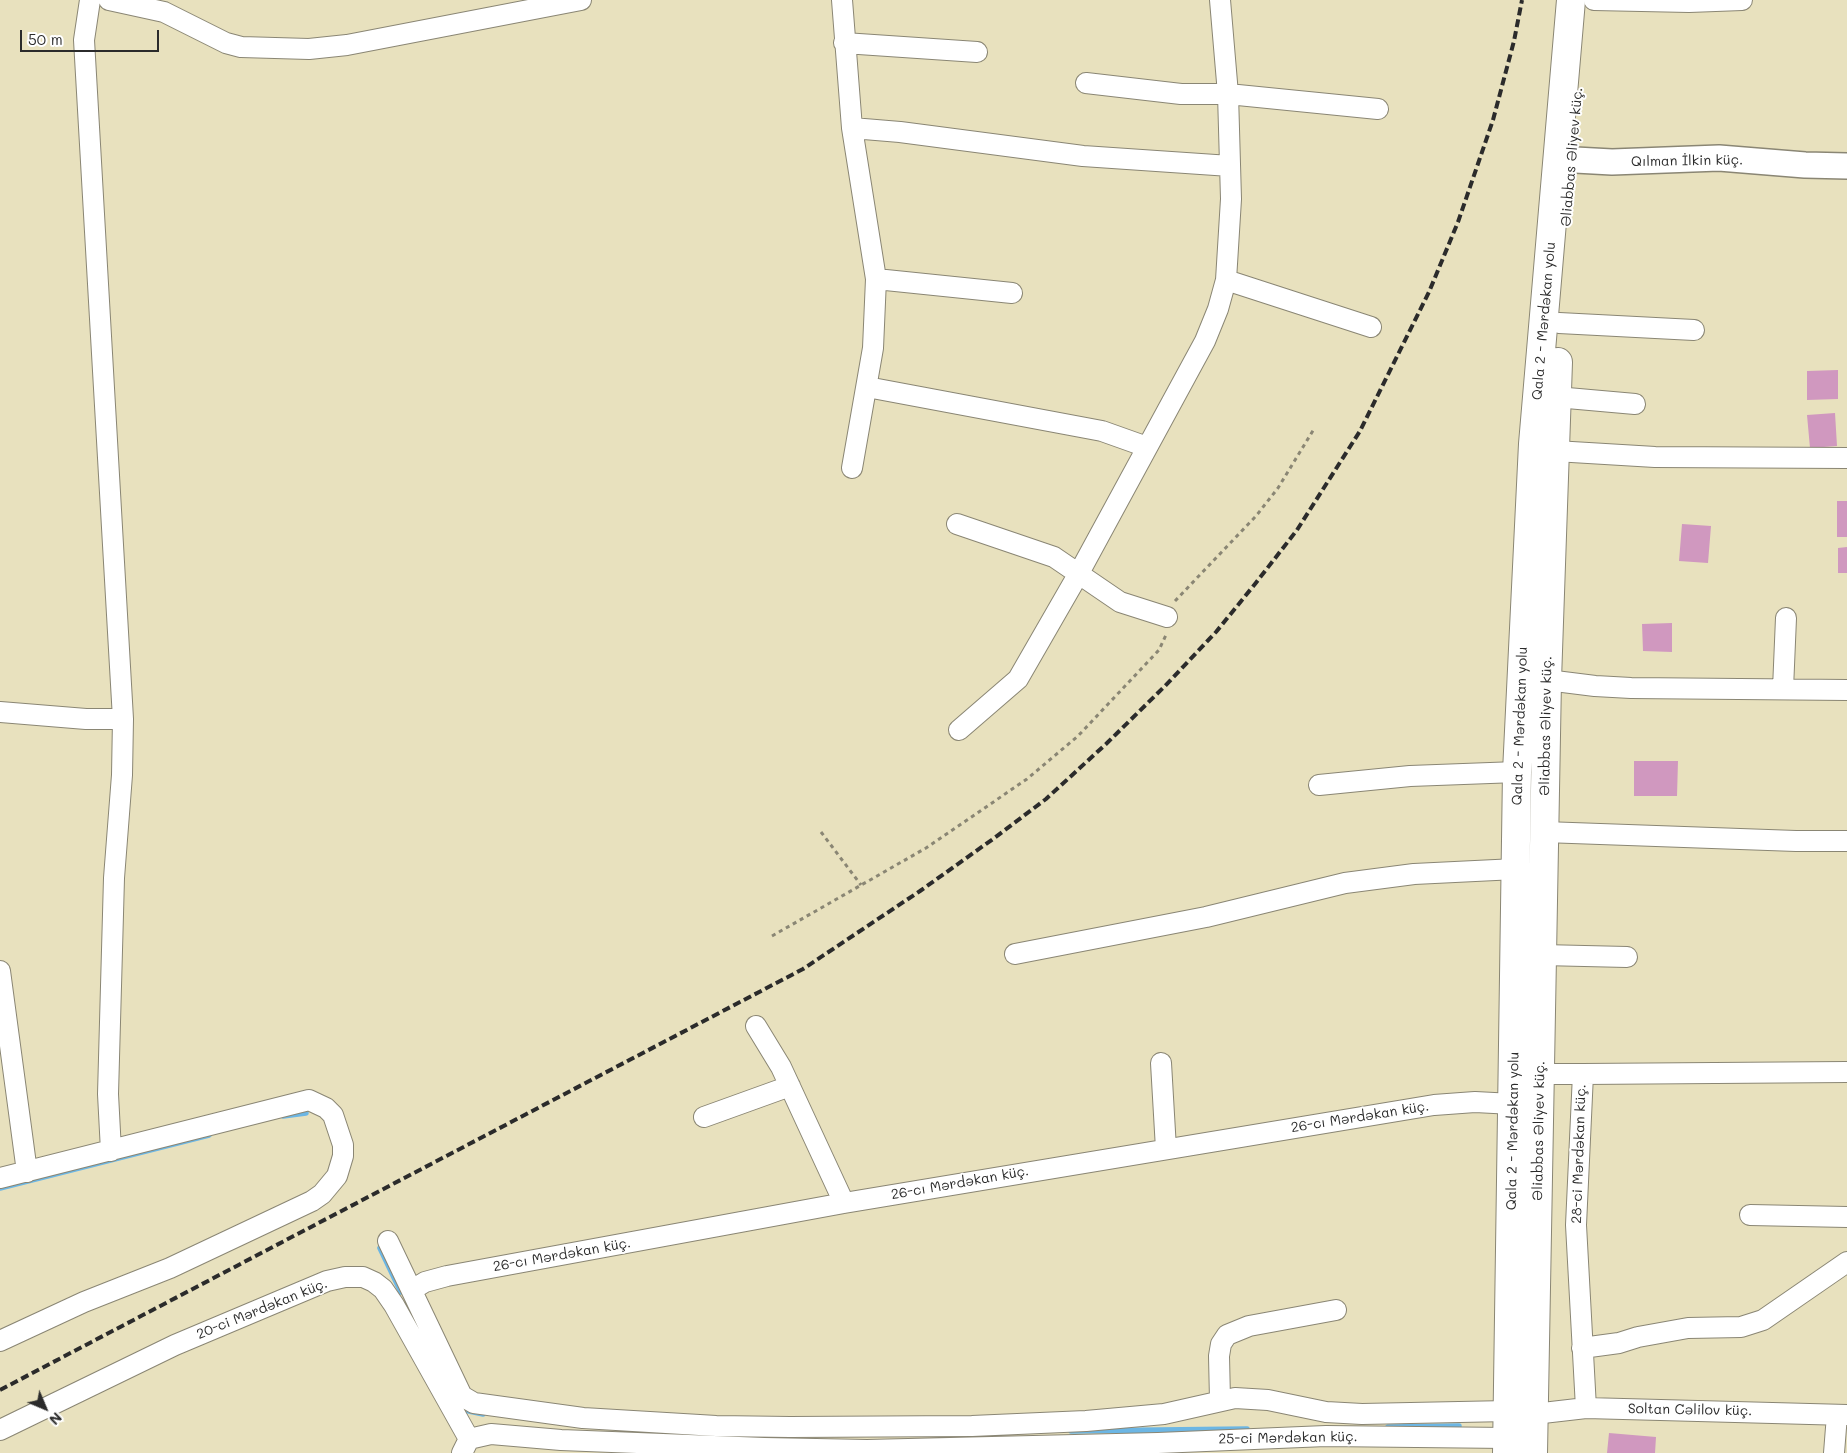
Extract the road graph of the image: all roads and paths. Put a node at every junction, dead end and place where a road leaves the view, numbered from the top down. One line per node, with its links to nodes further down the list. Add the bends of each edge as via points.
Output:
1 (90, 0): 42 (street, via 84,40)
2 (109, 0): 3 (street, via 171,15 226,43 241,47 309,49 347,45)
3 (582, 0)
4 (842, 0): 11 (street)
5 (1220, 0): 14 (street)
6 (1570, 0): 17 (main road, Qala 2 - Mərdəkan yolu)
7 (1585, 0): 17 (main road, Əliabbas Əliyev küç.)
8 (1594, 0): 10 (street)
9 (1742, 0): 10 (street)
10 (1689, 1)
11 (844, 43): 12 (street); 16 (street)
12 (977, 52)
13 (1086, 84): 14 (street, via 1181,94)
14 (1228, 94): 15 (street); 18 (street)
15 (1378, 109)
16 (852, 128): 18 (street, via 1083,156); 20 (street)
17 (1564, 160): 19 (street, Qılman İlkin küç., via 1612,162 1719,158 1805,166); 23 (main road, Əliabbas Əliyev küç.); 44 (main road, Qala 2 - Mərdəkan yolu, via 1533,444)
18 (1230, 166): 21 (street)
19 (1847, 166)
20 (876, 279): 22 (street); 26 (street, via 873,348)
21 (1226, 280): 24 (street); 30 (street, via 1218,310 1204,341)
22 (1012, 293)
23 (1559, 323): 25 (street); 27 (main road, Əliabbas Əliyev küç.)
24 (1371, 328)
25 (1694, 330)
26 (867, 387): 30 (street, via 1102,431); 33 (street)
27 (1556, 397): 28 (street); 31 (main road, Əliabbas Əliyev küç.)
28 (1635, 404)
29 (1314, 429): 36 (path, via 1278,488 1256,516 1174,602)
30 (1147, 447): 35 (street)
31 (1555, 451): 32 (street, via 1665,458); 38 (main road, Əliabbas Əliyev küç.)
32 (1847, 458)
33 (852, 468)
34 (957, 524): 35 (street, via 1040,551)
35 (1079, 574): 36 (street, via 1120,602); 43 (street, via 1018,678)
36 (1167, 617): 50 (path, via 1166,640 1159,650 1078,736 1027,780 926,848)
37 (1786, 618): 39 (street)
38 (1547, 680): 39 (street, via 1595,686); 47 (main road, Əliabbas Əliyev küç.)
39 (1783, 690): 40 (street)
40 (1847, 690)
41 (0, 712): 42 (street)
42 (123, 719): 65 (street, via 114,878 108,1094)
43 (959, 730)
44 (1517, 772): 45 (street, via 1430,774); 49 (main road, Qala 2 - Mərdəkan yolu)
45 (1319, 785)
46 (821, 832): 50 (path)
47 (1544, 832): 48 (street); 53 (main road, Əliabbas Əliyev küç.)
48 (1847, 841)
49 (1516, 869): 52 (street, via 1414,874 1345,883 1206,917); 62 (main road, Qala 2 - Mərdəkan yolu)
50 (861, 885): 51 (path)
51 (772, 936)
52 (1015, 954)
53 (1542, 955): 54 (street); 59 (main road, Əliabbas Əliyev küç.)
54 (1627, 957)
55 (0, 971): 66 (street)
56 (756, 1026): 61 (street)
57 (1161, 1063): 64 (street)
58 (1847, 1072): 60 (street, 28-ci Mərdəkan küç.)
59 (1540, 1074): 60 (street); 62 (main road, Əliabbas Əliyev küç.)
60 (1583, 1074): 76 (street, 28-ci Mərdəkan küç., via 1576,1225)
61 (790, 1086): 63 (street); 68 (street)
62 (1526, 1105): 64 (street, 26-cı Mərdəkan küç., via 1475,1102 1434,1105); 79 (main road, Əliabbas Əliyev küç.)
63 (704, 1117)
64 (1166, 1149): 68 (street, 26-cı Mərdəkan küç.)
65 (111, 1151): 66 (street); 75 (street, via 310,1100 333,1115 343,1145 337,1176 312,1201 170,1268 84,1302)
66 (28, 1172): 67 (street)
67 (0, 1178)
68 (844, 1203): 73 (street, 26-cı Mərdəkan küç., via 447,1276 425,1282)
69 (1750, 1214): 70 (street)
70 (1847, 1217)
71 (388, 1241): 73 (street)
72 (1847, 1262): 76 (street, via 1763,1320 1741,1327 1688,1328)
73 (412, 1290): 77 (street, Soltan Cəlilov küç., via 466,1401 542,1414 716,1426 972,1426 1164,1414)
74 (1336, 1310): 77 (street, via 1249,1326 1227,1335 1219,1356)
75 (0, 1341)
76 (1582, 1348): 78 (street, 28-ci Mərdəkan küç.)
77 (1220, 1400): 79 (street, Soltan Cəlilov küç., via 1250,1398 1326,1412 1362,1414)
78 (1586, 1408): 79 (street, Soltan Cəlilov küç.); 80 (street, Soltan Cəlilov küç.)
79 (1521, 1412): 82 (main road); 85 (main road, Əliabbas Əliyev küç.)
80 (1842, 1415): 86 (street)
81 (0, 1430): 83 (street, 20-ci Mərdəkan küç., via 175,1345 300,1292 327,1281 363,1277 383,1289 394,1305)
82 (1507, 1445): 84 (street, 25-ci Mərdəkan küç., via 1326,1436)
83 (465, 1446): 84 (street, 25-ci Mərdəkan küç., via 491,1434 745,1448)
84 (1158, 1448)
85 (1533, 1453)
86 (1834, 1453)

